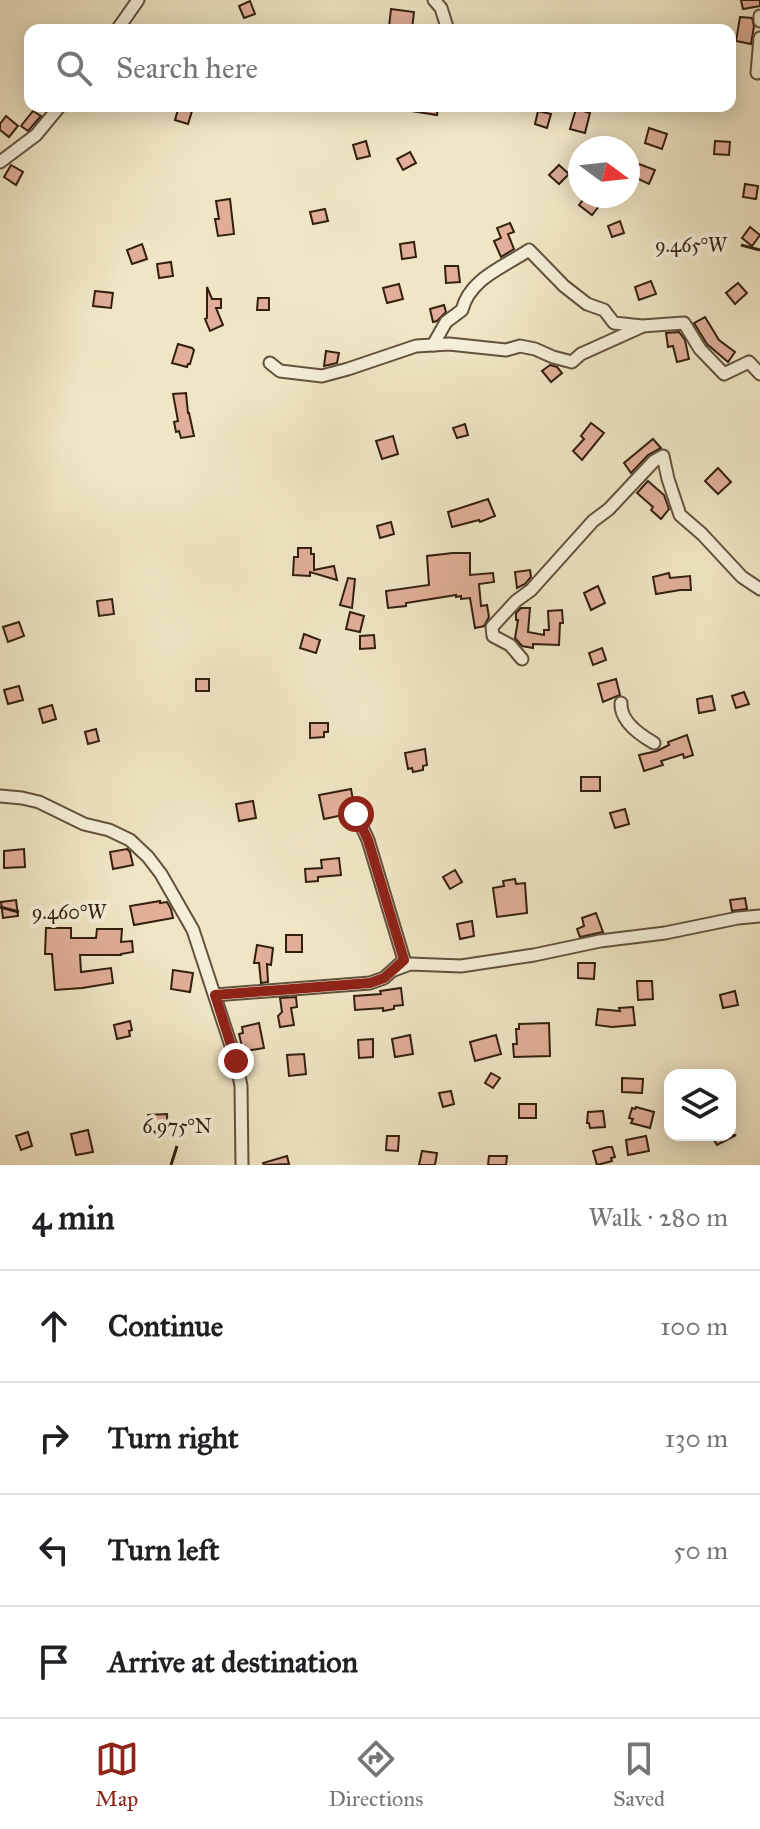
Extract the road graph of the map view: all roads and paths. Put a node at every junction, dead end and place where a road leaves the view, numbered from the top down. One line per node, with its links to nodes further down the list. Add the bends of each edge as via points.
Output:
1 (138, 0): 3 (street)
2 (434, 0): 4 (street)
3 (121, 24)
4 (446, 24)
5 (760, 38): 6 (street)
6 (757, 73)
7 (55, 112): 8 (street, via 36,135)
8 (0, 162)
9 (642, 326): 10 (street, via 572,362 520,346 506,350); 10 (street, via 614,323 604,310 564,286 529,250 485,276); 12 (street, via 684,323 724,374 749,362)
10 (433, 345): 11 (street, via 322,376 280,371)
11 (270, 363)
12 (760, 374)
13 (760, 589): 14 (street, via 680,515 663,456 492,627 493,636)
14 (522, 659)
15 (621, 703): 16 (street, via 639,735)
16 (654, 743)
17 (0, 796): 21 (street, via 39,802 130,840 161,874 193,930)
18 (356, 814): 20 (street, via 404,960)
19 (760, 916): 20 (street, via 476,964 410,964)
20 (394, 970): 21 (street, via 370,983)
21 (215, 995): 22 (street, via 241,1086)
22 (242, 1165)

